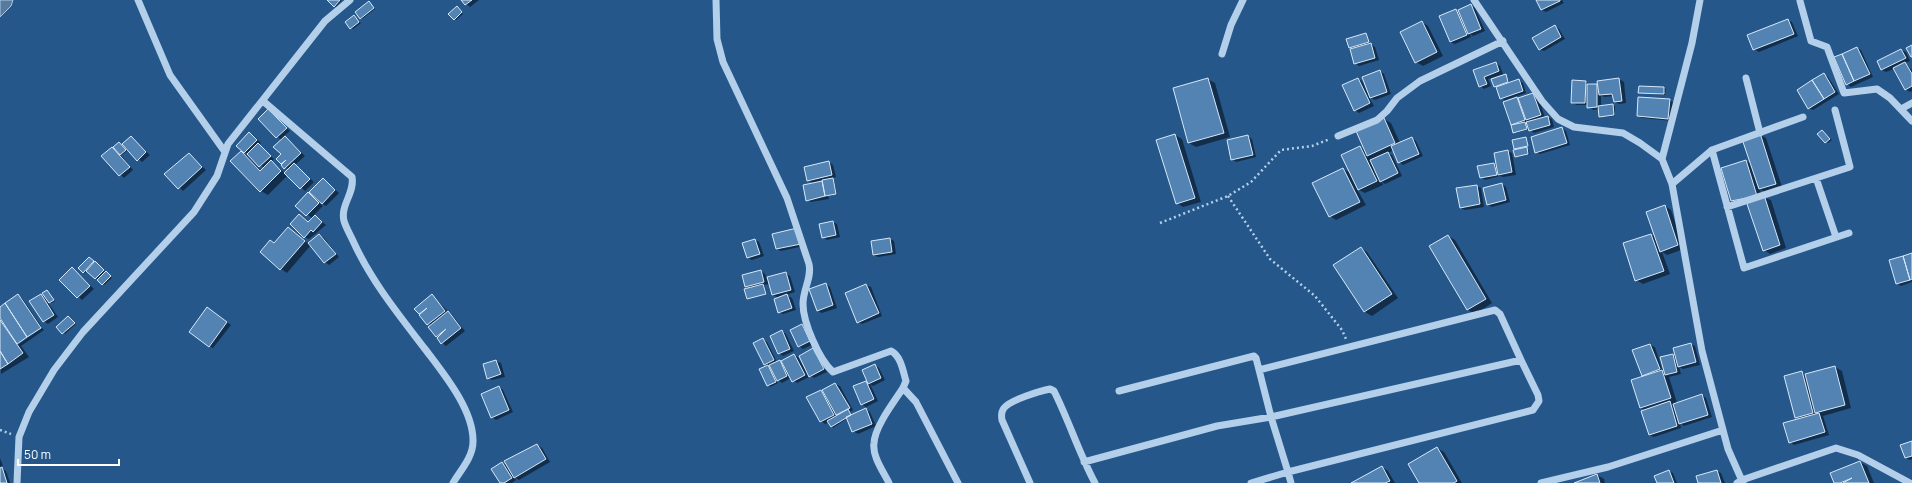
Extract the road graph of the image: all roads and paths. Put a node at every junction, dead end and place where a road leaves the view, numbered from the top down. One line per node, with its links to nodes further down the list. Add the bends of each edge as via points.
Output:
1 (138, 0): 20 (street, via 170,74)
2 (350, 0): 11 (street, via 325,21)
3 (716, 0): 32 (street, via 717,39 723,62 787,198 809,264 810,272 803,303 815,346 834,372 891,351 898,356 906,381)
4 (1243, 0): 9 (street, via 1231,25)
5 (1474, 0): 8 (street)
6 (1700, 0): 21 (street, via 1692,43)
7 (1800, 1): 13 (street, via 1811,41 1827,47 1844,93 1877,89)
8 (1503, 41): 18 (street, via 1420,81 1396,98 1377,120); 21 (street, via 1542,101 1558,119 1574,127 1623,133)
9 (1222, 54)
10 (1746, 78): 17 (street)
11 (263, 102): 20 (street, via 232,139); 40 (street, via 352,177 353,186 343,212 344,221 358,252 370,276 450,383 467,416 473,442 470,454)
12 (1912, 103): 13 (street)
13 (1901, 109): 16 (street)
14 (1835, 110): 22 (street, via 1850,167)
15 (1803, 117): 17 (street)
16 (1912, 121)
17 (1760, 133): 19 (street)
18 (1338, 136): 24 (path, via 1312,146 1281,150 1252,182)
19 (1712, 150): 23 (street); 25 (street)
20 (225, 152): 39 (street, via 217,176 194,212 83,332 40,392 19,437)
21 (1662, 159): 23 (street)
22 (1816, 178): 25 (street); 28 (street)
23 (1672, 184): 35 (street, via 1702,351)
24 (1228, 196): 26 (path); 29 (path, via 1270,259 1302,284 1323,305 1342,330)
25 (1727, 206): 28 (street, via 1744,268)
26 (1160, 223)
27 (1849, 233): 28 (street)
28 (1836, 237)
29 (1348, 347): 30 (street, via 1495,310 1500,314); 31 (street)
30 (1521, 360): 34 (street); 37 (street, via 1538,395 1539,401 1533,410)
31 (1259, 370): 33 (street, via 1256,358 1251,356); 34 (street)
32 (903, 388): 41 (street, via 879,427 874,443 875,456); 42 (street, via 916,402)
33 (1119, 391)
34 (1271, 417): 36 (street, via 1217,426); 37 (street)
35 (1723, 430): 38 (street); 47 (street, via 1608,467)
36 (1084, 462): 43 (street, via 1054,391 1041,391 1004,407 1001,413); 44 (street)
37 (1288, 472): 45 (street); 46 (street)
38 (1741, 482): 48 (street, via 1836,448 1858,455)
39 (16, 483)
40 (453, 483)
41 (889, 483)
42 (958, 483)
43 (1030, 483)
44 (1095, 483)
45 (1251, 483)
46 (1291, 483)
47 (1541, 483)
48 (1910, 483)

